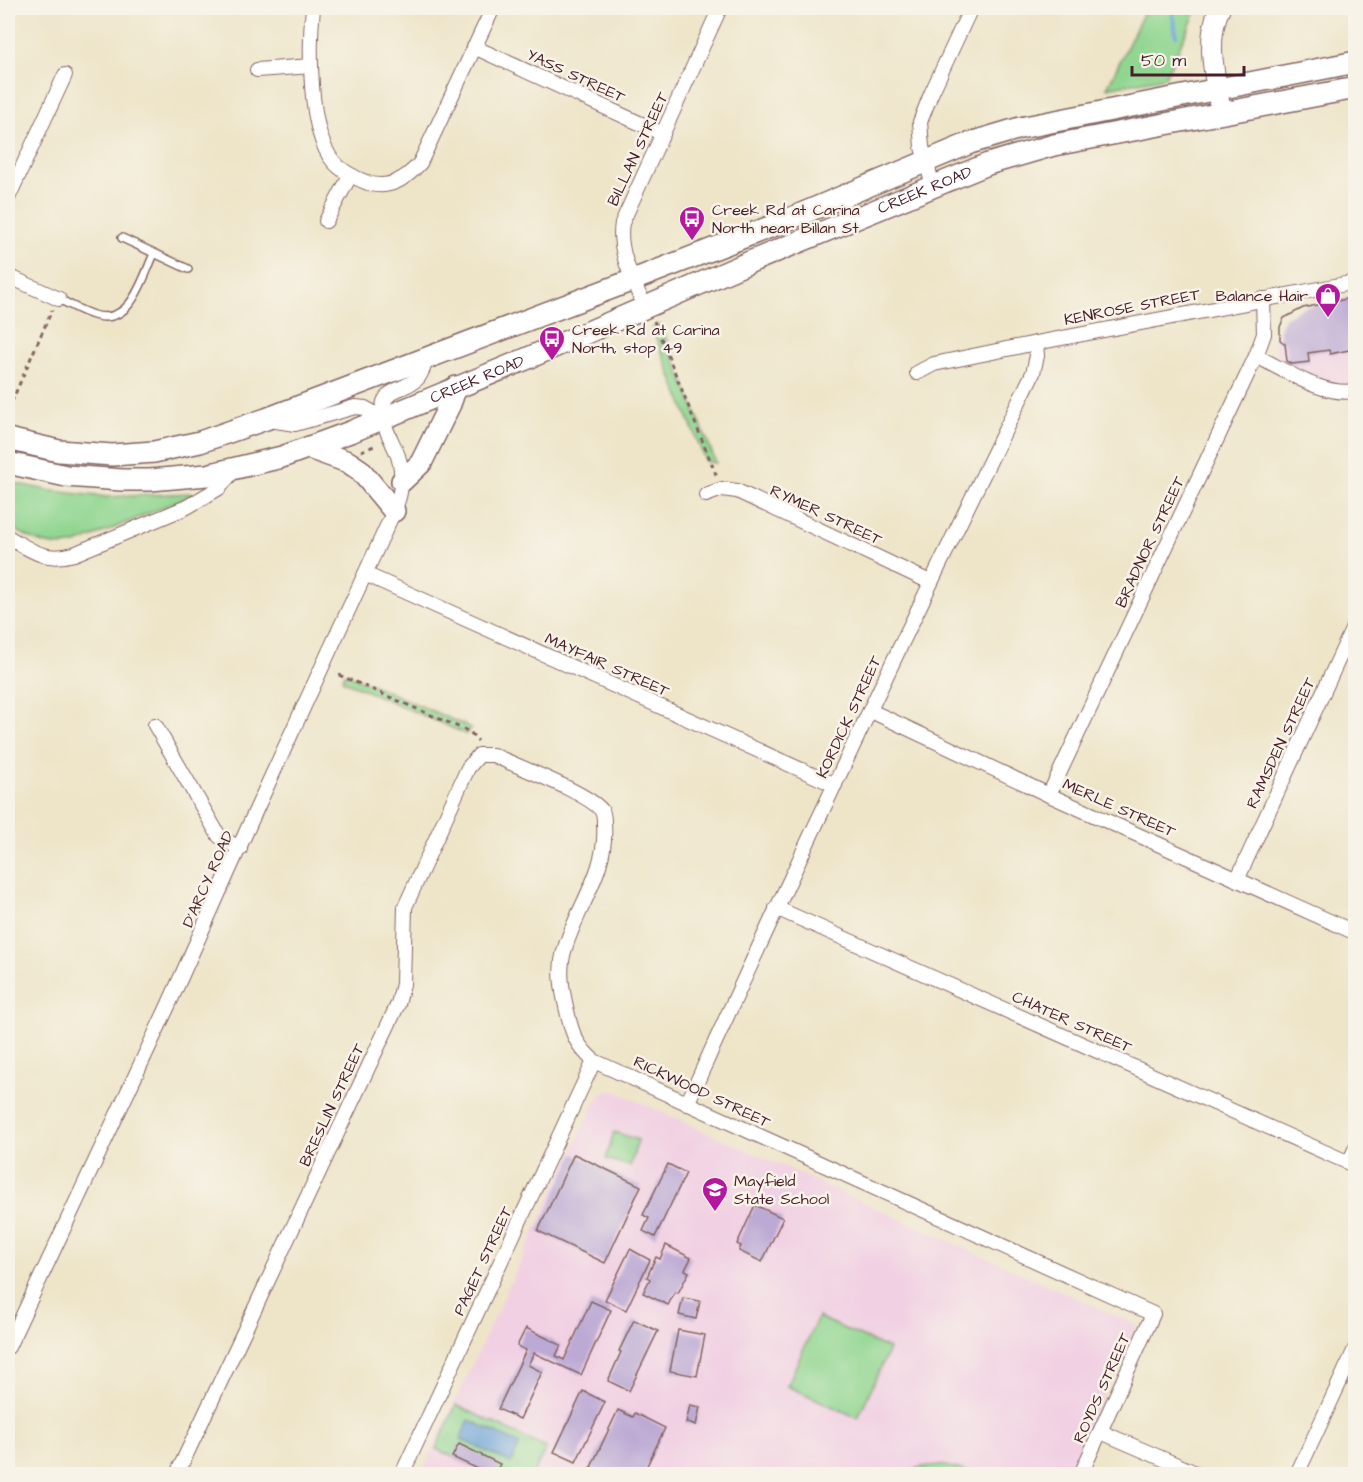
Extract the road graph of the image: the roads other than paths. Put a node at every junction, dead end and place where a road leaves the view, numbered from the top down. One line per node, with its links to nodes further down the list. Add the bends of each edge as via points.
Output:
1 (313, 8): 8 (street)
2 (493, 8): 6 (street)
3 (720, 8): 14 (street, BILLAN STREET)
4 (971, 8): 15 (street, via 921,117)
5 (1220, 8): 12 (street, via 1212,35)
6 (474, 47): 14 (street, YASS STREET); 16 (street, via 420,163 409,175 391,184 370,184)
7 (1356, 62): 12 (main road, CREEK ROAD)
8 (311, 66): 9 (street); 16 (street, via 316,124 332,161)
9 (257, 70)
10 (65, 75): 18 (street)
11 (1356, 88): 13 (main road, CREEK ROAD)
12 (1217, 89): 13 (street); 15 (main road, CREEK ROAD, via 1020,128)
13 (1221, 113): 17 (main road, CREEK ROAD, via 1033,150)
14 (663, 134): 24 (street, BILLAN STREET, via 622,223 621,238)
15 (926, 162): 17 (street); 24 (main road, CREEK ROAD)
16 (350, 176): 19 (street)
17 (933, 186): 28 (main road, CREEK ROAD)
18 (8, 198)
19 (326, 221)
20 (122, 238): 21 (lane)
21 (154, 254): 22 (lane); 26 (lane, via 130,305 114,316 98,316)
22 (188, 269)
23 (8, 276): 26 (street)
24 (633, 280): 28 (street, BILLAN STREET); 31 (main road, CREEK ROAD)
25 (1356, 282): 27 (street, KENROSE STREET)
26 (58, 299)
27 (1263, 299): 29 (street, KENROSE STREET); 30 (street, BRADNOR STREET, via 1264,334)
28 (645, 308): 33 (main road, CREEK ROAD)
29 (1036, 343): 32 (street, KENROSE STREET, via 934,364); 46 (street, KORDICK STREET, via 1033,373)
30 (1256, 356): 34 (street, via 1326,390); 52 (street, BRADNOR STREET)
31 (428, 357): 35 (street, CREEK ROAD, via 417,379 386,399); 36 (main road, CREEK ROAD)
32 (917, 374)
33 (456, 387): 35 (main road, CREEK ROAD); 41 (main road, via 421,463)
34 (1356, 391)
35 (383, 418): 36 (street, CREEK ROAD, via 355,407 296,424); 38 (main road, CREEK ROAD); 41 (street, D'ARCY ROAD, via 399,457)
36 (266, 419): 37 (main road, CREEK ROAD, via 200,442 133,454 78,453)
37 (8, 439)
38 (309, 448): 40 (main road, CREEK ROAD); 43 (main road, via 360,470)
39 (8, 463): 40 (main road, CREEK ROAD, via 66,476 122,480 189,477)
40 (235, 469): 44 (street, via 219,488 176,512 64,556 46,557)
41 (402, 481): 43 (street, D'ARCY ROAD)
42 (706, 495): 46 (street, RYMER STREET, via 722,489 737,491)
43 (394, 511): 45 (street, D'ARCY ROAD)
44 (8, 537)
45 (365, 574): 51 (street, MAYFAIR STREET); 53 (street, D'ARCY ROAD)
46 (930, 582): 48 (street, KORDICK STREET)
47 (1356, 621): 54 (street, RAMSDEN STREET)
48 (871, 711): 51 (street, KORDICK STREET); 52 (street, MERLE STREET)
49 (154, 725): 53 (street, via 219,836)
50 (493, 755): 57 (street, RICKWOOD STREET, via 590,799 603,812 605,838 599,869 565,948 561,969 571,1029 576,1042); 65 (street, BRESLIN STREET, via 479,755 468,768 405,907 403,984 398,1004)
51 (836, 785): 55 (street, KORDICK STREET)
52 (1049, 795): 54 (street, MERLE STREET)
53 (240, 849): 62 (street, D'ARCY ROAD)
54 (1237, 880): 56 (street, MERLE STREET)
55 (776, 908): 58 (street, KORDICK STREET); 60 (street, CHATER STREET)
56 (1356, 933)
57 (594, 1061): 58 (street, RICKWOOD STREET); 66 (street, PAGET STREET)
58 (687, 1104): 61 (street, RICKWOOD STREET)
59 (1356, 1147): 60 (street)
60 (1352, 1165)
61 (1153, 1314): 64 (street, ROYDS STREET)
62 (8, 1347)
63 (1356, 1347): 69 (street)
64 (1101, 1432): 67 (street, ROYDS STREET); 68 (street)
65 (177, 1474)
66 (402, 1474)
67 (1081, 1474)
68 (1198, 1474)
69 (1297, 1474)

